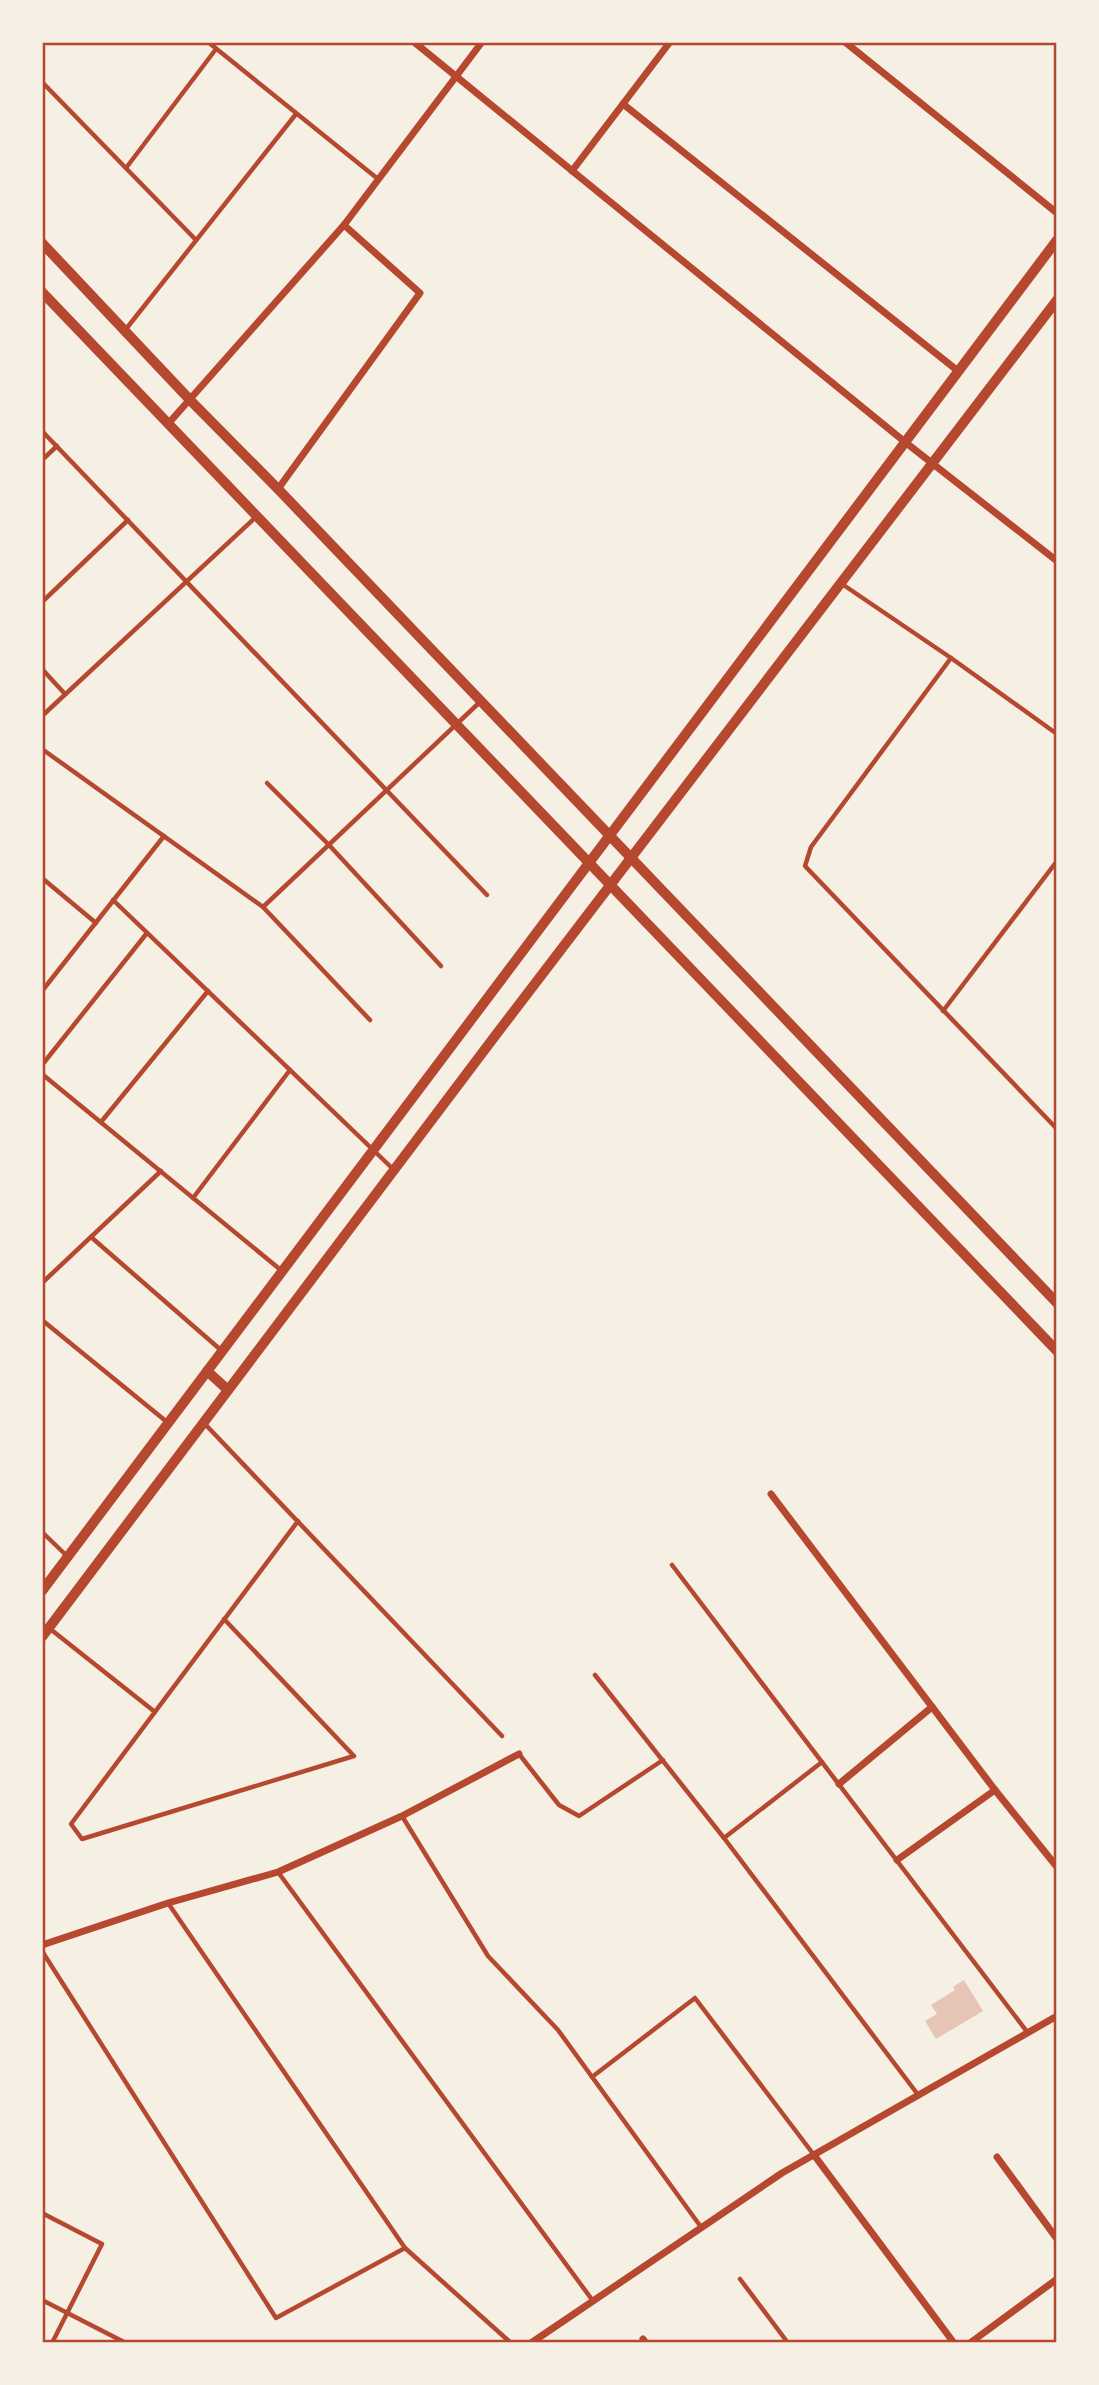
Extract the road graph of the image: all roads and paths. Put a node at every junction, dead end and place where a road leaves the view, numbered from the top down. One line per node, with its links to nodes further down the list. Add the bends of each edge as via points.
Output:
1 (208, 42): 6 (lane)
2 (414, 42): 7 (street)
3 (482, 42): 7 (street)
4 (670, 42): 9 (street)
5 (845, 42): 14 (street)
6 (216, 49): 10 (lane); 11 (lane)
7 (456, 76): 12 (street); 13 (street)
8 (42, 82): 11 (lane)
9 (623, 104): 12 (street); 22 (street)
10 (296, 114): 13 (lane); 16 (lane)
11 (126, 168): 16 (lane)
12 (572, 171): 26 (street)
13 (378, 179): 15 (street)
14 (1057, 213)
15 (344, 225): 23 (street); 30 (street, via 421,293)
16 (196, 240): 21 (lane)
17 (1057, 240): 22 (street)
18 (42, 243): 21 (street)
19 (42, 292): 24 (street)
20 (1057, 300): 29 (street)
21 (125, 330): 23 (street)
22 (958, 371): 26 (street)
23 (191, 401): 24 (street); 30 (street)
24 (168, 424): 31 (street)
25 (42, 431): 27 (lane)
26 (905, 442): 29 (street); 47 (street)
27 (57, 446): 28 (lane); 32 (lane)
28 (42, 460)
29 (932, 464): 33 (street); 35 (street)
30 (278, 489): 40 (street)
31 (257, 517): 34 (lane); 42 (street)
32 (128, 520): 34 (lane); 36 (lane)
33 (1057, 561)
34 (187, 582): 39 (lane); 46 (lane)
35 (842, 584): 37 (lane); 50 (street)
36 (42, 602)
37 (951, 657): 43 (lane); 63 (lane, via 811,847 805,866)
38 (42, 669): 39 (lane)
39 (65, 694): 41 (lane)
40 (481, 701): 42 (lane); 47 (street)
41 (42, 716)
42 (457, 724): 46 (lane); 52 (street)
43 (1057, 734)
44 (42, 749): 48 (lane)
45 (267, 783): 49 (lane)
46 (387, 791): 49 (lane); 55 (lane)
47 (609, 835): 50 (street); 52 (street)
48 (164, 836): 56 (lane); 57 (lane)
49 (329, 845): 57 (lane); 60 (lane)
50 (632, 858): 54 (street); 77 (street)
51 (1057, 861): 63 (lane)
52 (589, 862): 54 (street); 70 (street)
53 (42, 878): 58 (lane)
54 (611, 885): 71 (street); 80 (street)
55 (487, 895)
56 (113, 900): 58 (lane); 59 (lane)
57 (263, 907): 64 (lane)
58 (96, 923): 61 (lane)
59 (147, 933): 62 (lane); 65 (lane)
60 (441, 966)
61 (42, 991)
62 (208, 991): 66 (lane); 68 (lane)
63 (943, 1011): 69 (lane)
64 (370, 1020)
65 (42, 1066)
66 (290, 1070): 70 (lane); 73 (lane)
67 (42, 1074): 68 (lane)
68 (102, 1122): 72 (lane)
69 (1057, 1129)
70 (373, 1149): 71 (lane); 75 (street)
71 (394, 1170): 82 (street)
72 (160, 1171): 73 (lane); 74 (lane)
73 (193, 1198): 75 (lane)
74 (91, 1237): 76 (lane); 79 (lane)
75 (282, 1271): 79 (street)
76 (42, 1283)
77 (1057, 1303)
78 (42, 1320): 84 (lane)
79 (222, 1351): 81 (street)
80 (1057, 1351)
81 (207, 1371): 82 (street); 84 (street)
82 (228, 1390): 83 (street)
83 (203, 1422): 86 (lane); 92 (street)
84 (168, 1423): 88 (street)
85 (771, 1494): 94 (street)
86 (298, 1521): 91 (lane); 96 (lane)
87 (42, 1532): 88 (lane)
88 (68, 1556): 90 (street)
89 (672, 1565): 99 (lane)
90 (42, 1591)
91 (225, 1619): 95 (lane); 95 (lane, via 354,1756 82,1839 71,1824)
92 (46, 1633): 95 (lane)
93 (595, 1675): 98 (lane)
94 (932, 1706): 100 (street); 101 (street)
95 (155, 1712)
96 (502, 1736)
97 (519, 1754): 98 (lane, via 559,1805 579,1816); 102 (street)
98 (663, 1760): 103 (lane)
99 (822, 1762): 100 (lane); 103 (lane)
100 (839, 1784): 104 (lane)
101 (995, 1790): 104 (street); 105 (street)
102 (402, 1816): 106 (street); 112 (lane, via 488,1956 558,2030)
103 (724, 1838): 113 (lane)
104 (897, 1860): 111 (lane)
105 (1057, 1867)
106 (278, 1871): 107 (street); 123 (lane)
107 (168, 1903): 108 (street); 119 (lane)
108 (42, 1945)
109 (42, 1951): 119 (lane, via 276,2318)
110 (1057, 2016): 111 (street)
111 (1028, 2033): 113 (street)
112 (592, 2077): 114 (lane, via 695,1998); 117 (lane)
113 (919, 2096): 114 (street)
114 (814, 2155): 117 (street); 130 (street)
115 (997, 2157): 118 (street)
116 (42, 2213): 124 (lane, via 102,2244)
117 (701, 2227): 123 (street)
118 (1057, 2239)
119 (405, 2248): 127 (lane)
120 (740, 2279): 129 (lane)
121 (1057, 2279): 131 (street)
122 (42, 2300): 124 (lane)
123 (593, 2301): 128 (street)
124 (67, 2313): 125 (lane); 126 (lane)
125 (52, 2343)
126 (126, 2343)
127 (511, 2343)
128 (531, 2343)
129 (788, 2343)
130 (954, 2343)
131 (970, 2343)

